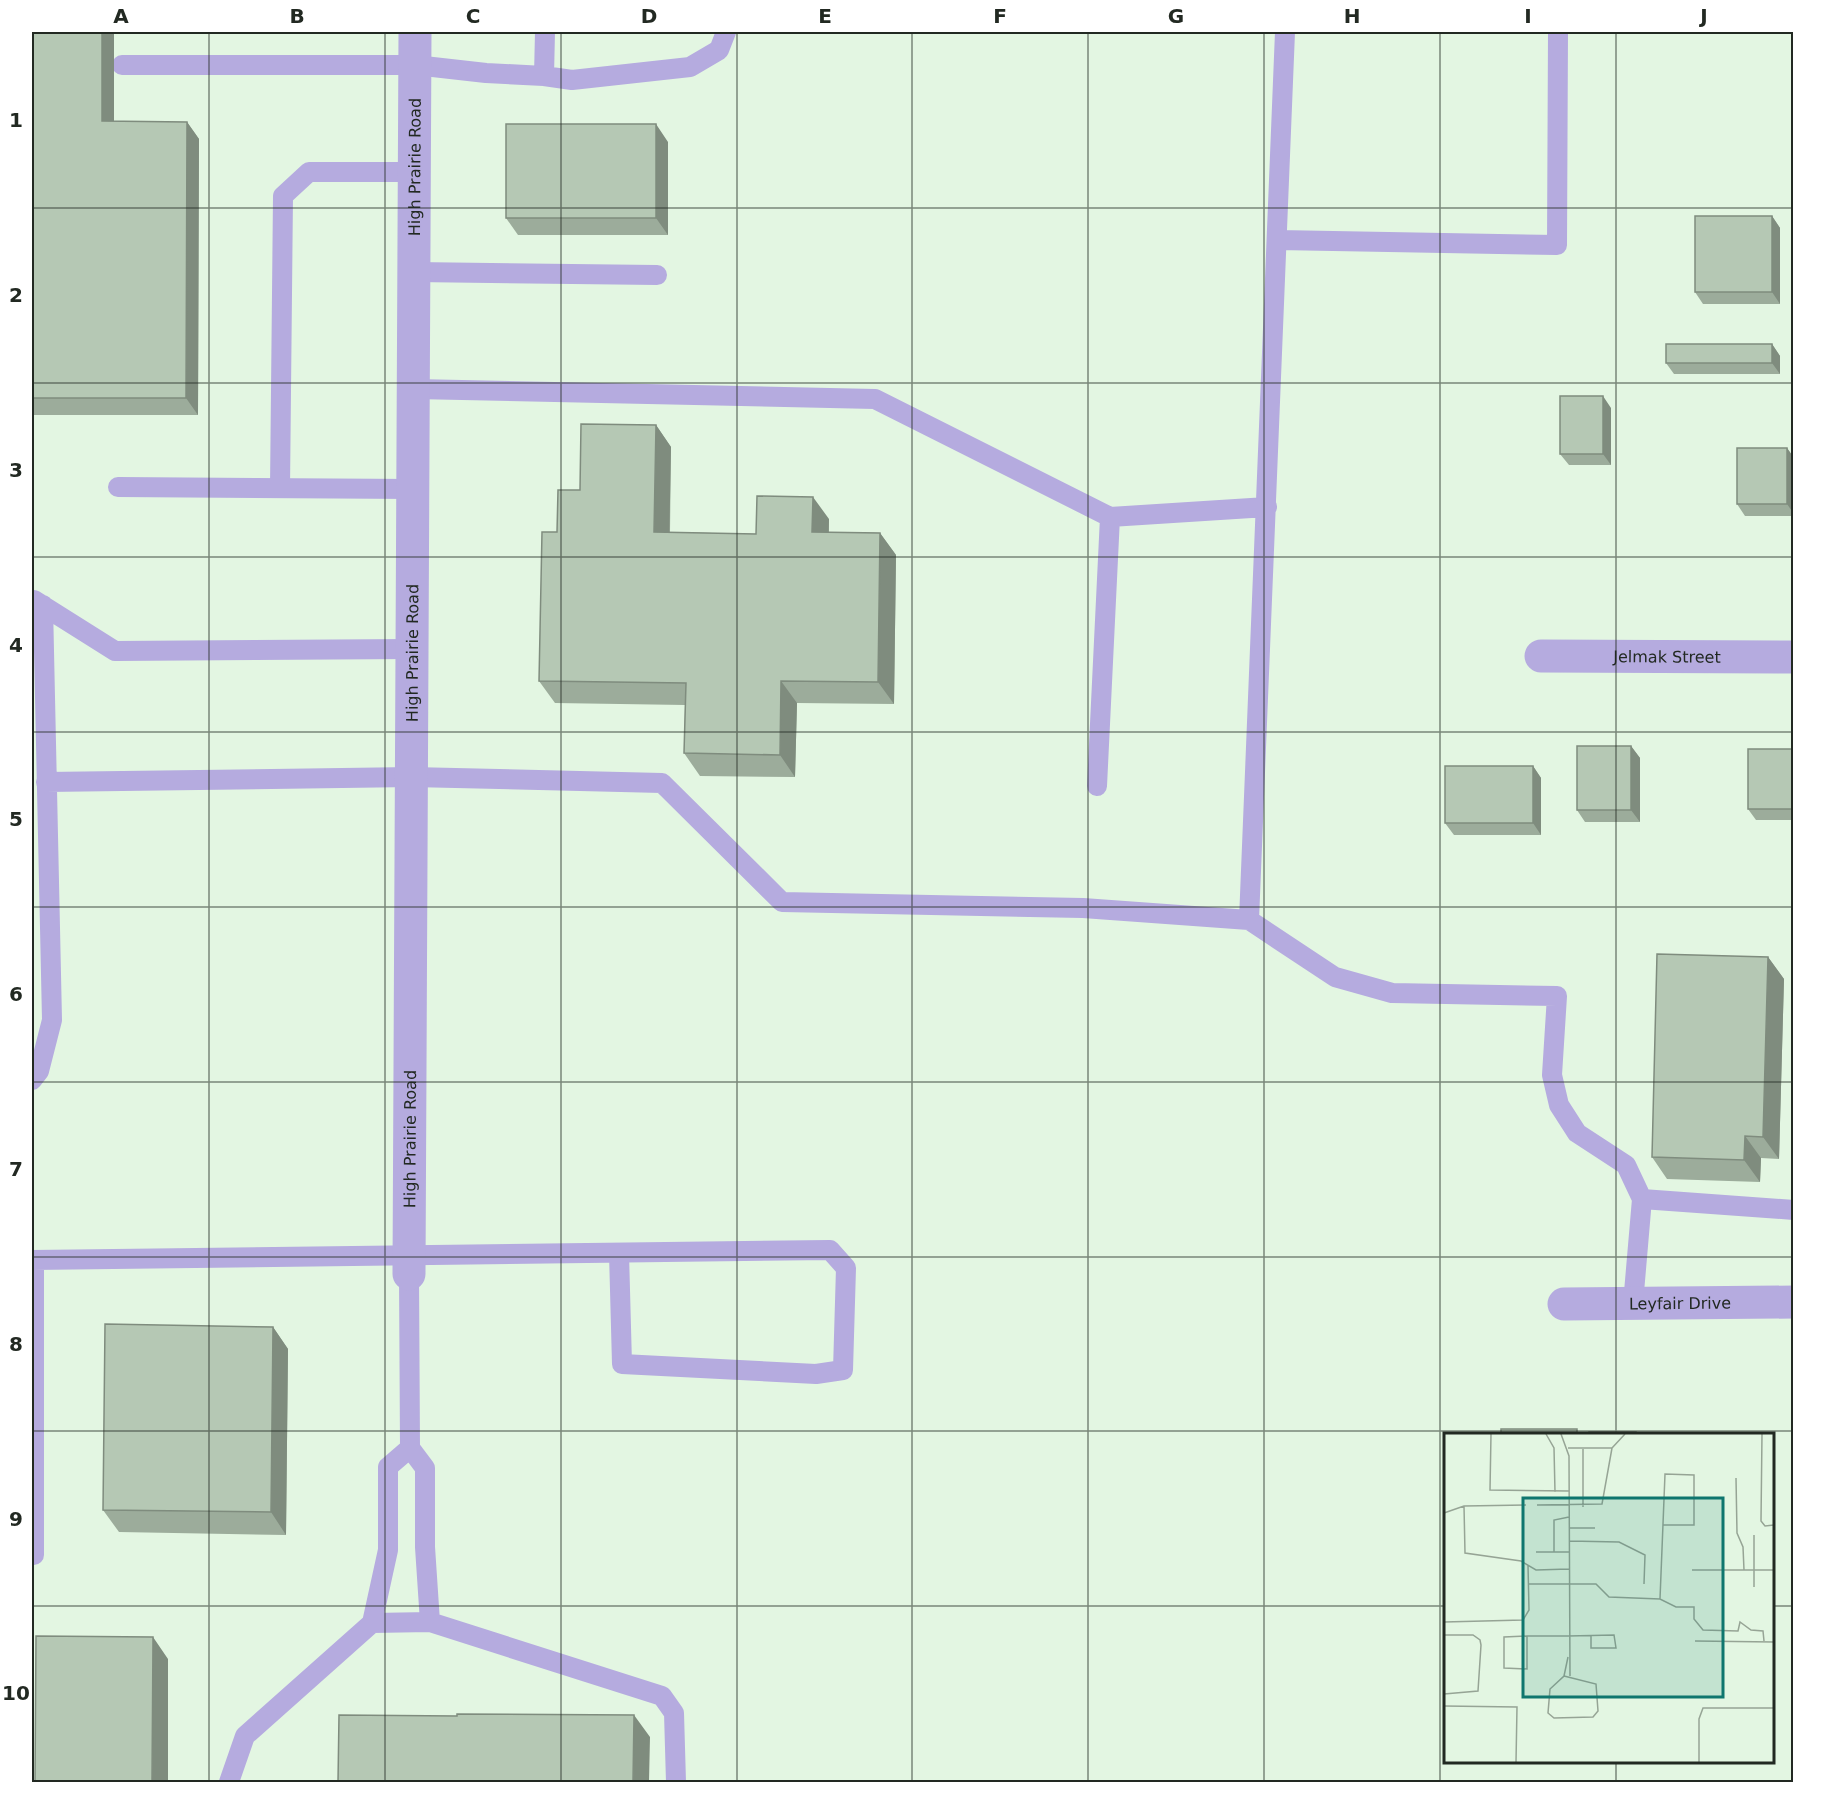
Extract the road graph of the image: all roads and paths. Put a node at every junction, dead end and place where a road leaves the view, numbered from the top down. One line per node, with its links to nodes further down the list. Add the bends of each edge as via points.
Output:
1 (415, 32): 7 (street, High Prairie Road)
2 (545, 32): 8 (lane)
3 (726, 32): 8 (lane, via 718,50 690,67 572,80)
4 (1285, 32): 10 (lane)
5 (1558, 32): 10 (lane, via 1557,245)
6 (122, 65): 7 (lane)
7 (415, 65): 8 (lane); 9 (street, High Prairie Road)
8 (544, 76)
9 (415, 172): 11 (street, High Prairie Road); 15 (lane, via 309,172 283,196)
10 (1278, 240): 17 (lane)
11 (414, 272): 12 (lane); 13 (street, High Prairie Road)
12 (657, 275)
13 (414, 389): 16 (street, High Prairie Road); 18 (lane, via 875,399)
14 (118, 487): 15 (lane)
15 (280, 488): 16 (lane)
16 (413, 489): 20 (street, High Prairie Road)
17 (1267, 507): 18 (lane); 26 (lane)
18 (1110, 517): 25 (lane)
19 (37, 602): 20 (lane, via 115,651); 24 (lane)
20 (412, 650): 23 (street, High Prairie Road)
21 (1541, 656): 22 (street, Jelmak Street)
22 (1794, 657)
23 (412, 777): 24 (lane); 26 (lane, via 662,783 782,902 1083,908); 32 (street, High Prairie Road)
24 (46, 782): 27 (lane, via 52,1020 39,1071)
25 (1097, 786)
26 (1250, 920): 28 (lane, via 1335,976 1392,993 1557,996 1552,1075 1560,1105 1577,1133 1626,1165)
27 (32, 1080)
28 (1642, 1199): 29 (lane); 35 (lane)
29 (1794, 1210)
30 (619, 1253): 30 (lane, via 830,1250 846,1268 843,1370 816,1374 622,1364); 32 (lane)
31 (33, 1260): 32 (lane); 37 (lane)
32 (409, 1265): 36 (lane)
33 (1794, 1302): 35 (street, Leyfair Drive)
34 (1564, 1304): 35 (street, Leyfair Drive)
35 (1633, 1304)
36 (410, 1448): 38 (lane, via 425,1468); 39 (lane, via 388,1467 388,1550)
37 (32, 1555)
38 (430, 1622): 39 (lane); 41 (lane, via 662,1696 674,1713)
39 (372, 1623): 40 (lane, via 245,1736)
40 (229, 1782)
41 (676, 1782)

